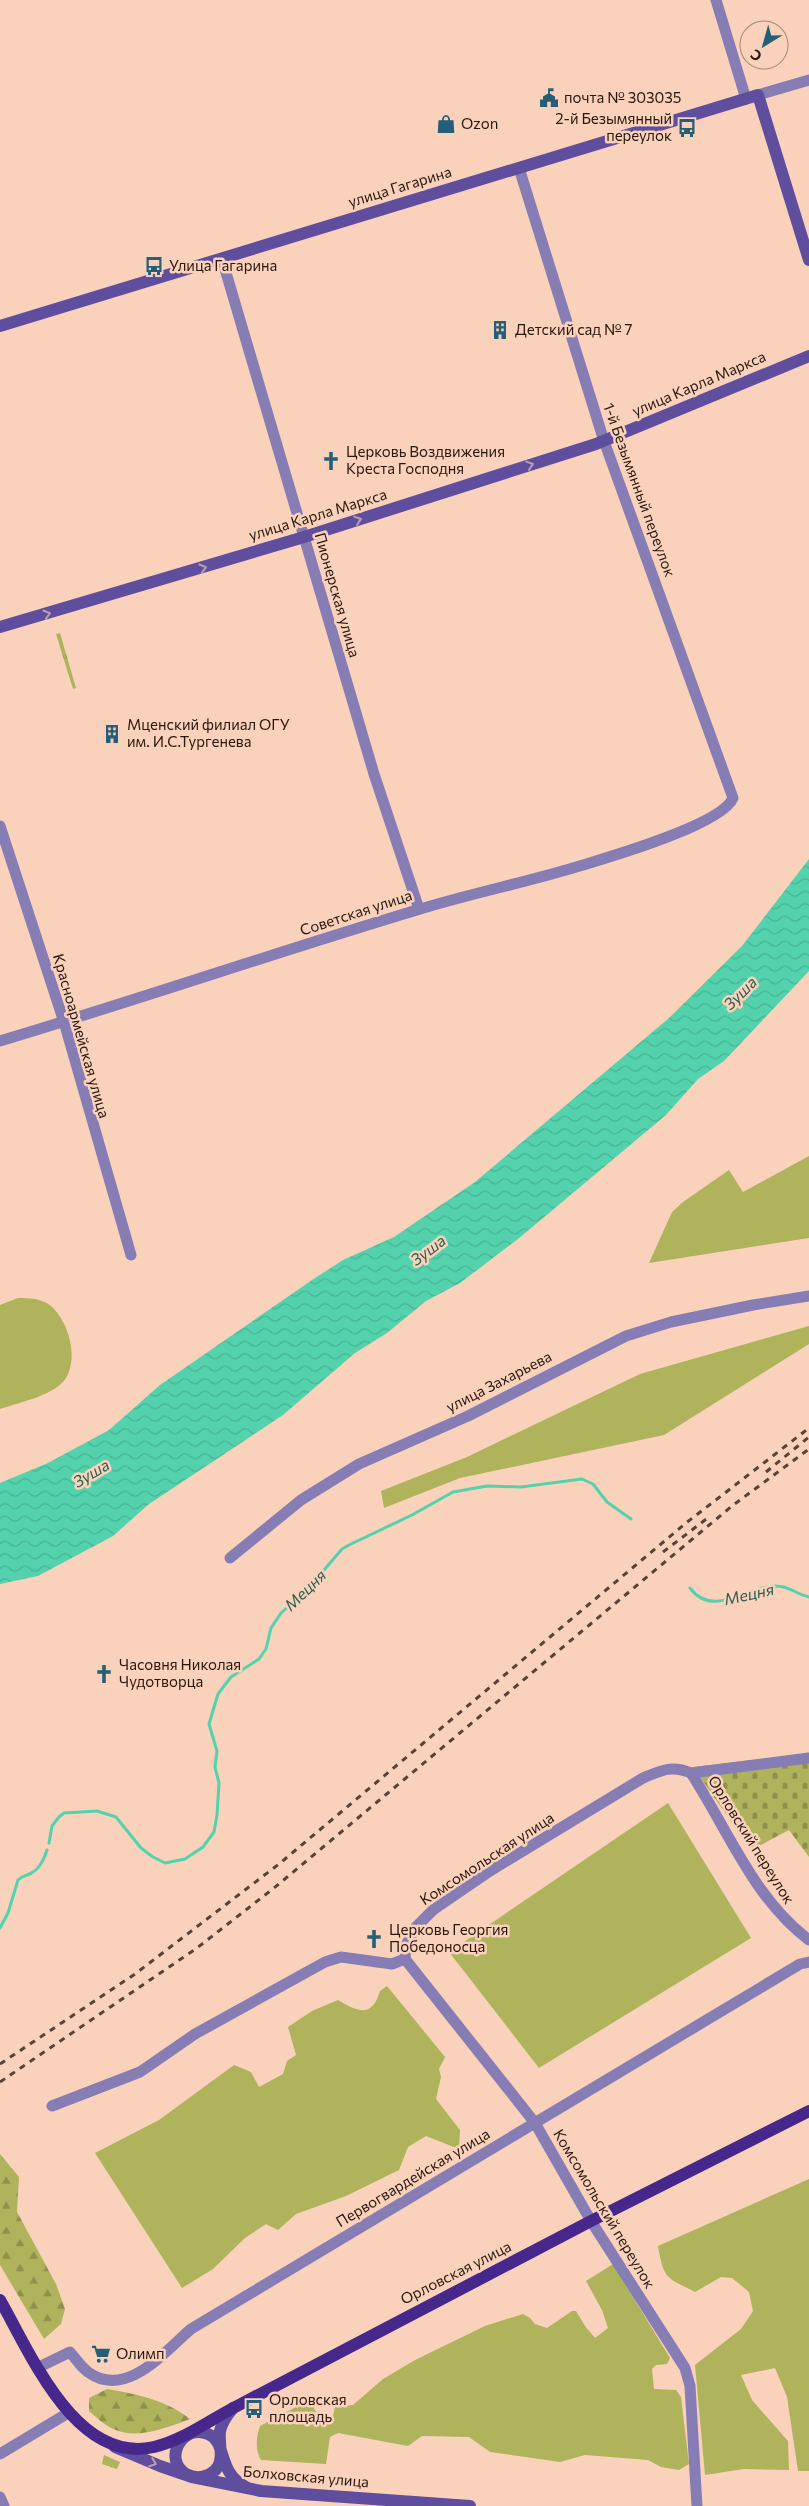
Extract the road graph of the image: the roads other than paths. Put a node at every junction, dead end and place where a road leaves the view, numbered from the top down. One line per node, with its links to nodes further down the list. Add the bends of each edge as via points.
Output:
1 (716, 0): 4 (street)
2 (809, 80): 3 (street, улица Гагарина)
3 (758, 95): 4 (main road, улица Гагарина); 7 (main road)
4 (746, 99): 5 (main road, улица Гагарина)
5 (519, 168): 6 (main road, улица Гагарина); 10 (street, 1-й Безымянный переулок)
6 (222, 259): 8 (main road, улица Гагарина); 11 (street, Пионерская улица)
7 (809, 260)
8 (0, 326)
9 (809, 356): 10 (main road, улица Карла Маркса)
10 (604, 441): 11 (main road, улица Карла Маркса, one-way to 10); 13 (street, 1-й Безымянный переулок, via 733,798 730,806)
11 (304, 537): 12 (main road, улица Карла Маркса, one-way to 11); 15 (street, Пионерская улица, via 374,774)
12 (0, 627)
13 (719, 813): 15 (street, Советская улица, via 632,850)
14 (0, 826): 16 (street, Красноармейская улица)
15 (418, 909): 16 (street, Советская улица)
16 (64, 1022): 17 (street, Советская улица); 18 (street, Красноармейская улица)
17 (0, 1041)
18 (131, 1255)
19 (809, 1296): 20 (street, улица Захарьева, via 689,1318 626,1336 468,1416 359,1464 301,1500)
20 (230, 1558)
21 (809, 1758): 22 (street, Комсомольская улица)
22 (691, 1773): 23 (street, Орловский переулок, via 770,1904 790,1926); 24 (street, Комсомольская улица, via 680,1768 664,1769 643,1778 490,1871 433,1910 416,1926 406,1945)
23 (809, 1940)
24 (405, 1960): 26 (street, via 392,1964 341,1957 325,1962 195,2034 140,2072); 28 (street, Комсомольский переулок)
25 (809, 1962): 28 (street, Первогвардейская улица, via 793,1968)
26 (52, 2106)
27 (809, 2112): 29 (main road, Орловская улица)
28 (535, 2123): 29 (street, Комсомольский переулок); 31 (street, Первогвардейская улица, via 191,2329 138,2374 122,2379 100,2378 90,2373 70,2352)
29 (591, 2221): 32 (main road, Орловская улица); 43 (street, Комсомольский переулок, via 689,2376)
30 (0, 2300): 31 (main road)
31 (39, 2367): 33 (main road)
32 (235, 2406): 34 (main road, Орловская улица); 37 (main road, via 222,2425)
33 (68, 2413): 35 (main road, via 94,2436); 36 (street)
34 (189, 2433): 35 (main road, Орловская улица, via 154,2447 134,2450); 37 (main road, via 209,2434 220,2446); 38 (main road, via 176,2447 175,2457 179,2467)
35 (115, 2447): 38 (main road, Болховская улица, one-way to 38)
36 (0, 2454)
37 (222, 2456): 38 (main road, via 212,2474); 39 (main road, via 226,2470 235,2481)
38 (192, 2477): 39 (main road, Болховская улица)
39 (261, 2492): 42 (main road, Болховская улица)
40 (0, 2497): 41 (street)
41 (4, 2506)
42 (470, 2506)
43 (697, 2506)

